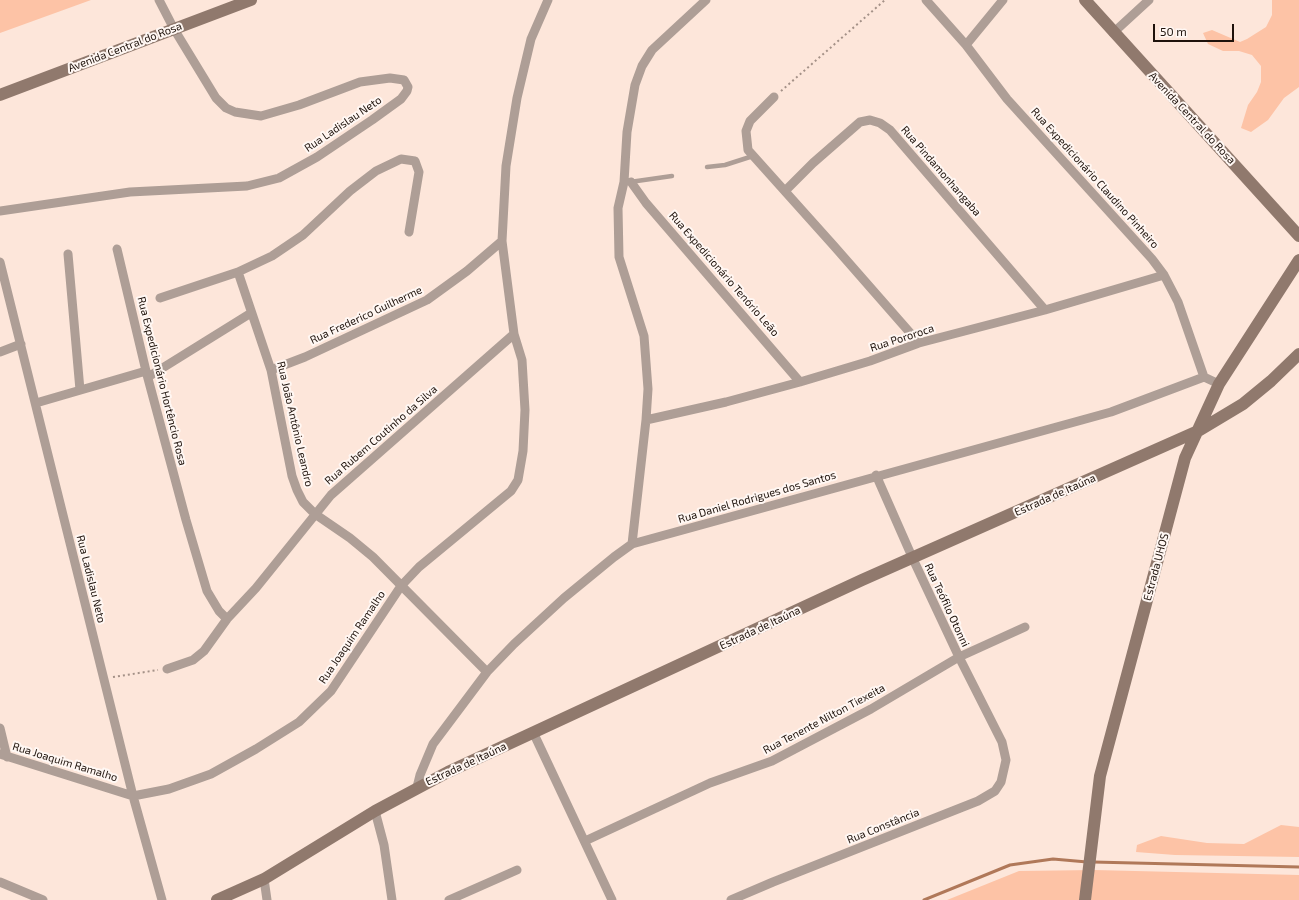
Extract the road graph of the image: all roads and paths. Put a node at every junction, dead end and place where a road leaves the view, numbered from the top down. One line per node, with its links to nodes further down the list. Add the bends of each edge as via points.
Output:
1 (159, 0): 10 (street)
2 (251, 0): 10 (street, Avenida Central do Rosa)
3 (548, 0): 23 (street, Rua Joaquim Ramalho, via 531,39 517,98 506,166)
4 (706, 0): 18 (street, via 652,50 642,66 635,85 627,132)
5 (885, 0): 14 (path)
6 (926, 0): 12 (street, Rua Expedicionário Claudino Pinheiro)
7 (1003, 0): 12 (street)
8 (1085, 0): 11 (street, Avenida Central do Rosa)
9 (1149, 0): 11 (street)
10 (174, 29): 13 (street, Avenida Central do Rosa); 20 (street, Rua Ladislau Neto, via 216,98 226,108 235,112 261,116 360,82 390,78 404,80 408,87 407,91 401,99 360,129 279,178 247,186 130,192)
11 (1113, 33): 22 (street, Avenida Central do Rosa)
12 (966, 45): 29 (street, Rua Expedicionário Claudino Pinheiro, via 1008,99 1122,223)
13 (0, 95)
14 (774, 97): 15 (street, via 755,116 746,132 748,150)
15 (753, 156): 16 (lane); 19 (street)
16 (707, 168)
17 (672, 176): 18 (lane)
18 (628, 182): 41 (street, Rua Expedicionário Tenório Leão); 45 (street, via 618,208 619,257 644,336 648,389)
19 (786, 191): 31 (street, Rua Pindamonhangaba, via 813,163 860,122 870,120 880,123 890,130); 34 (street)
20 (0, 211)
21 (409, 232): 28 (street, via 419,172 415,161 401,159 390,162 350,190 303,235 272,256)
22 (1299, 236)
23 (502, 241): 33 (street, Rua Joaquim Ramalho); 38 (street, Rua Frederico Guilherme, via 427,300 305,357)
24 (117, 249): 39 (street, Rua Expedicionário Hortêncio Rosa)
25 (68, 254): 43 (street)
26 (1299, 260): 42 (street, Estrada UHOS)
27 (0, 262): 35 (street, Rua Ladislau Neto)
28 (238, 272): 30 (street); 32 (street, Rua João Antônio Leandro)
29 (1164, 275): 31 (street, Rua Pororoca); 40 (street, Rua Expedicionário Claudino Pinheiro, via 1178,302)
30 (160, 298)
31 (1046, 310): 34 (street, Rua Pororoca)
32 (251, 313): 38 (street, Rua João Antônio Leandro); 39 (street)
33 (514, 334): 48 (street, Rua Rubem Coutinho da Silva, via 331,494); 51 (street, Rua Joaquim Ramalho, via 522,360 525,410 523,451 518,480 498,503 419,567)
34 (919, 343): 41 (street, Rua Pororoca)
35 (21, 344): 36 (street); 44 (street, Rua Ladislau Neto)
36 (0, 352)
37 (1299, 354): 46 (street, Estrada de Itaúna, via 1243,404)
38 (271, 370): 48 (street, Rua João Antônio Leandro, via 294,483 303,502)
39 (147, 374): 43 (street); 52 (street, Rua Expedicionário Hortêncio Rosa, via 207,591)
40 (1204, 377): 42 (street); 47 (street, Rua Daniel Rodrigues dos Santos, via 1111,412)
41 (800, 382): 45 (street, Rua Pororoca)
42 (1219, 384): 46 (street, Estrada UHOS)
43 (80, 390): 44 (street)
44 (36, 403): 57 (street, Rua Ladislau Neto)
45 (646, 420): 49 (street)
46 (1198, 431): 50 (street, Estrada de Itaúna); 77 (street, Estrada UHOS, via 1185,458 1100,776)
47 (876, 475): 49 (street, Rua Daniel Rodrigues dos Santos); 50 (street, Rua Teófilo Otonni)
48 (315, 514): 51 (street, Rua João Antônio Leandro, via 367,552); 52 (street, Rua Rubem Coutinho da Silva, via 256,588)
49 (632, 544): 56 (street, Rua Daniel Rodrigues dos Santos, via 564,598)
50 (913, 559): 54 (street, Rua Teófilo Otonni); 59 (street, Estrada de Itaúna, via 862,580)
51 (401, 586): 56 (street, Rua João Antônio Leandro); 63 (street, Rua Joaquim Ramalho, via 331,690 299,722 211,774 169,789)
52 (227, 619): 55 (street, Rua Rubem Coutinho da Silva, via 204,651 193,660)
53 (1025, 627): 54 (street, Rua Tenente Nilton Tiexeita)
54 (959, 657): 60 (street, Rua Teófilo Otonni); 65 (street, Rua Tenente Nilton Tiexeita, via 871,709 772,761 710,783)
55 (167, 669): 57 (path)
56 (487, 672): 62 (street, Rua Daniel Rodrigues dos Santos, via 432,744)
57 (103, 678): 63 (street, Rua Ladislau Neto)
58 (0, 728): 61 (street)
59 (533, 732): 62 (street, Estrada de Itaúna); 65 (street)
60 (1002, 742): 76 (street, Rua Constância, via 1006,760 1001,782 995,791 978,801)
61 (4, 756): 63 (street, Rua Joaquim Ramalho)
62 (417, 787): 64 (street, Estrada de Itaúna)
63 (133, 796): 70 (street, Rua Ladislau Neto)
64 (375, 811): 67 (street, Estrada de Itaúna); 73 (street, via 384,845)
65 (585, 841): 75 (street)
66 (516, 870): 74 (street)
67 (264, 879): 71 (street, Estrada de Itaúna); 72 (street)
68 (0, 882): 69 (street)
69 (43, 900)
70 (162, 900)
71 (217, 900)
72 (267, 900)
73 (392, 900)
74 (449, 900)
75 (612, 900)
76 (731, 900)
77 (1086, 900)

